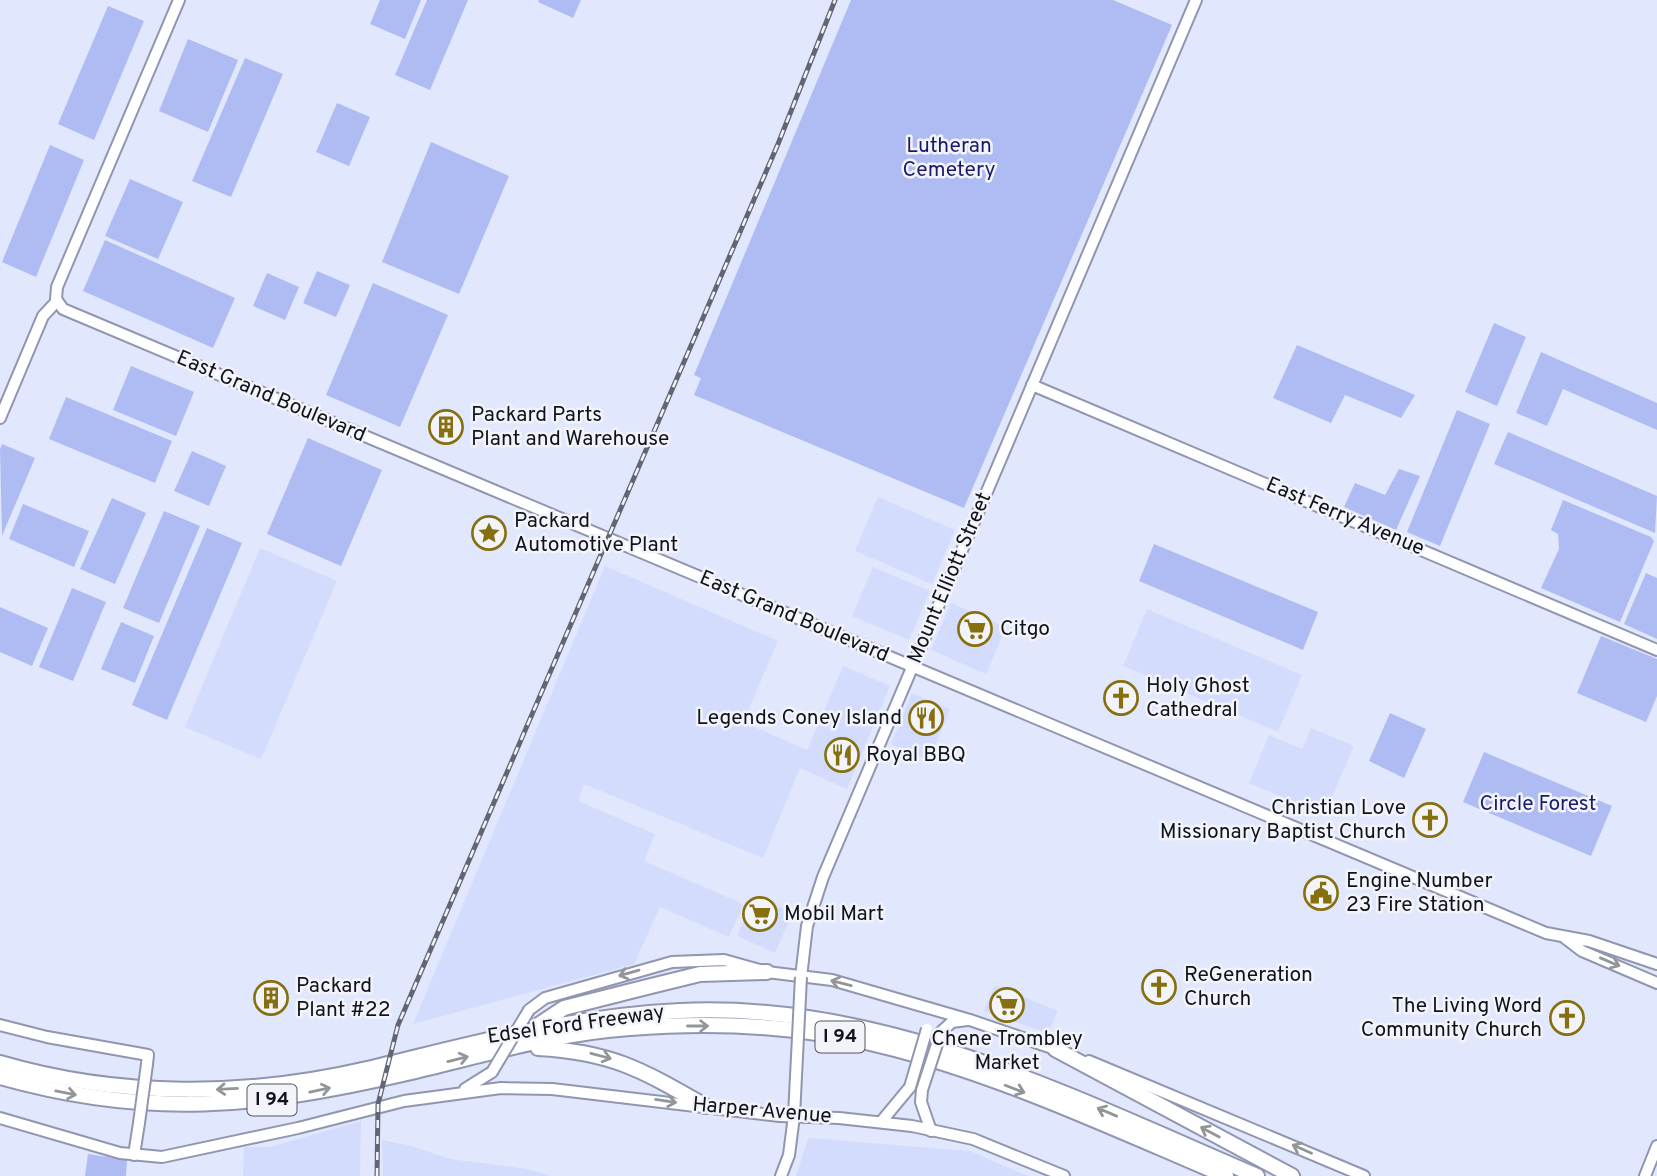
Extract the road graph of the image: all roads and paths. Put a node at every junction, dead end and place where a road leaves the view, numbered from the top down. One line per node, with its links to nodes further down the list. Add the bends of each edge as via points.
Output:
1 (179, 0): 3 (main road, via 57,287)
2 (1196, 0): 4 (main road, Mount Elliott Street)
3 (57, 301): 5 (main road, via 43,316); 7 (main road, East Grand Boulevard, via 66,311)
4 (1032, 385): 6 (main road, East Ferry Avenue); 7 (main road, Mount Elliott Street)
5 (0, 418)
6 (1657, 650)
7 (912, 667): 8 (main road, East Grand Boulevard); 11 (main road, Mount Elliott Street, via 822,877 807,926)
8 (1565, 938): 9 (main road, East Grand Boulevard, via 1590,941); 12 (main road, East Grand Boulevard, one-way to 12, via 1582,951)
9 (1657, 964)
10 (767, 972): 11 (main road, Harper Avenue); 16 (highway, via 700,974 647,987 564,1008); 20 (main road, Harper Avenue, one-way to 20, bridge, via 724,960 672,961 545,998 529,1010)
11 (801, 977): 13 (main road, Harper Avenue, one-way to 11, via 832,980); 25 (main road, Mount Elliott Street, bridge)
12 (1657, 983)
13 (923, 1006): 14 (main road, Harper Avenue); 27 (main road, bridge, via 929,1017 928,1029 910,1087)
14 (971, 1020): 18 (main road); 28 (main road, bridge, via 952,1023 941,1032 920,1102)
15 (0, 1025): 30 (main road, bridge, via 148,1060)
16 (531, 1030): 19 (highway, Edsel Ford Freeway / I 94, one-way to 19, via 367,1069 221,1090 107,1085); 34 (highway, Edsel Ford Freeway / I 94, one-way to 16, via 979,1060 841,1024 683,1010)
17 (509, 1047): 21 (highway, Edsel Ford Freeway / I 94, one-way to 17, via 117,1101 239,1103 408,1073); 24 (highway, one-way to 24, via 581,1051 627,1063); 33 (highway, Edsel Ford Freeway / I 94, one-way to 33, via 628,1028 763,1027 829,1035 970,1072)
18 (1055, 1048): 35 (highway, one-way to 18); 36 (main road, one-way to 18)
19 (0, 1063)
20 (492, 1072): 22 (main road, via 493,1082); 23 (main road, Harper Avenue)
21 (0, 1077)
22 (501, 1088): 23 (main road, Harper Avenue); 24 (main road, Harper Avenue, one-way to 24, via 552,1088)
23 (452, 1093): 30 (main road, Harper Avenue, via 172,1155)
24 (705, 1106): 25 (main road, Harper Avenue)
25 (794, 1116): 27 (main road, Harper Avenue); 31 (main road, Mount Elliott Street)
26 (0, 1118): 30 (main road, Harper Avenue)
27 (881, 1122): 28 (main road, Harper Avenue)
28 (931, 1131): 32 (main road, Harper Avenue, via 973,1139)
29 (1657, 1146): 37 (main road)
30 (134, 1155)
31 (781, 1176)
32 (1064, 1176)
33 (1226, 1176)
34 (1257, 1176)
35 (1292, 1176)
36 (1364, 1176)
37 (1645, 1176)

